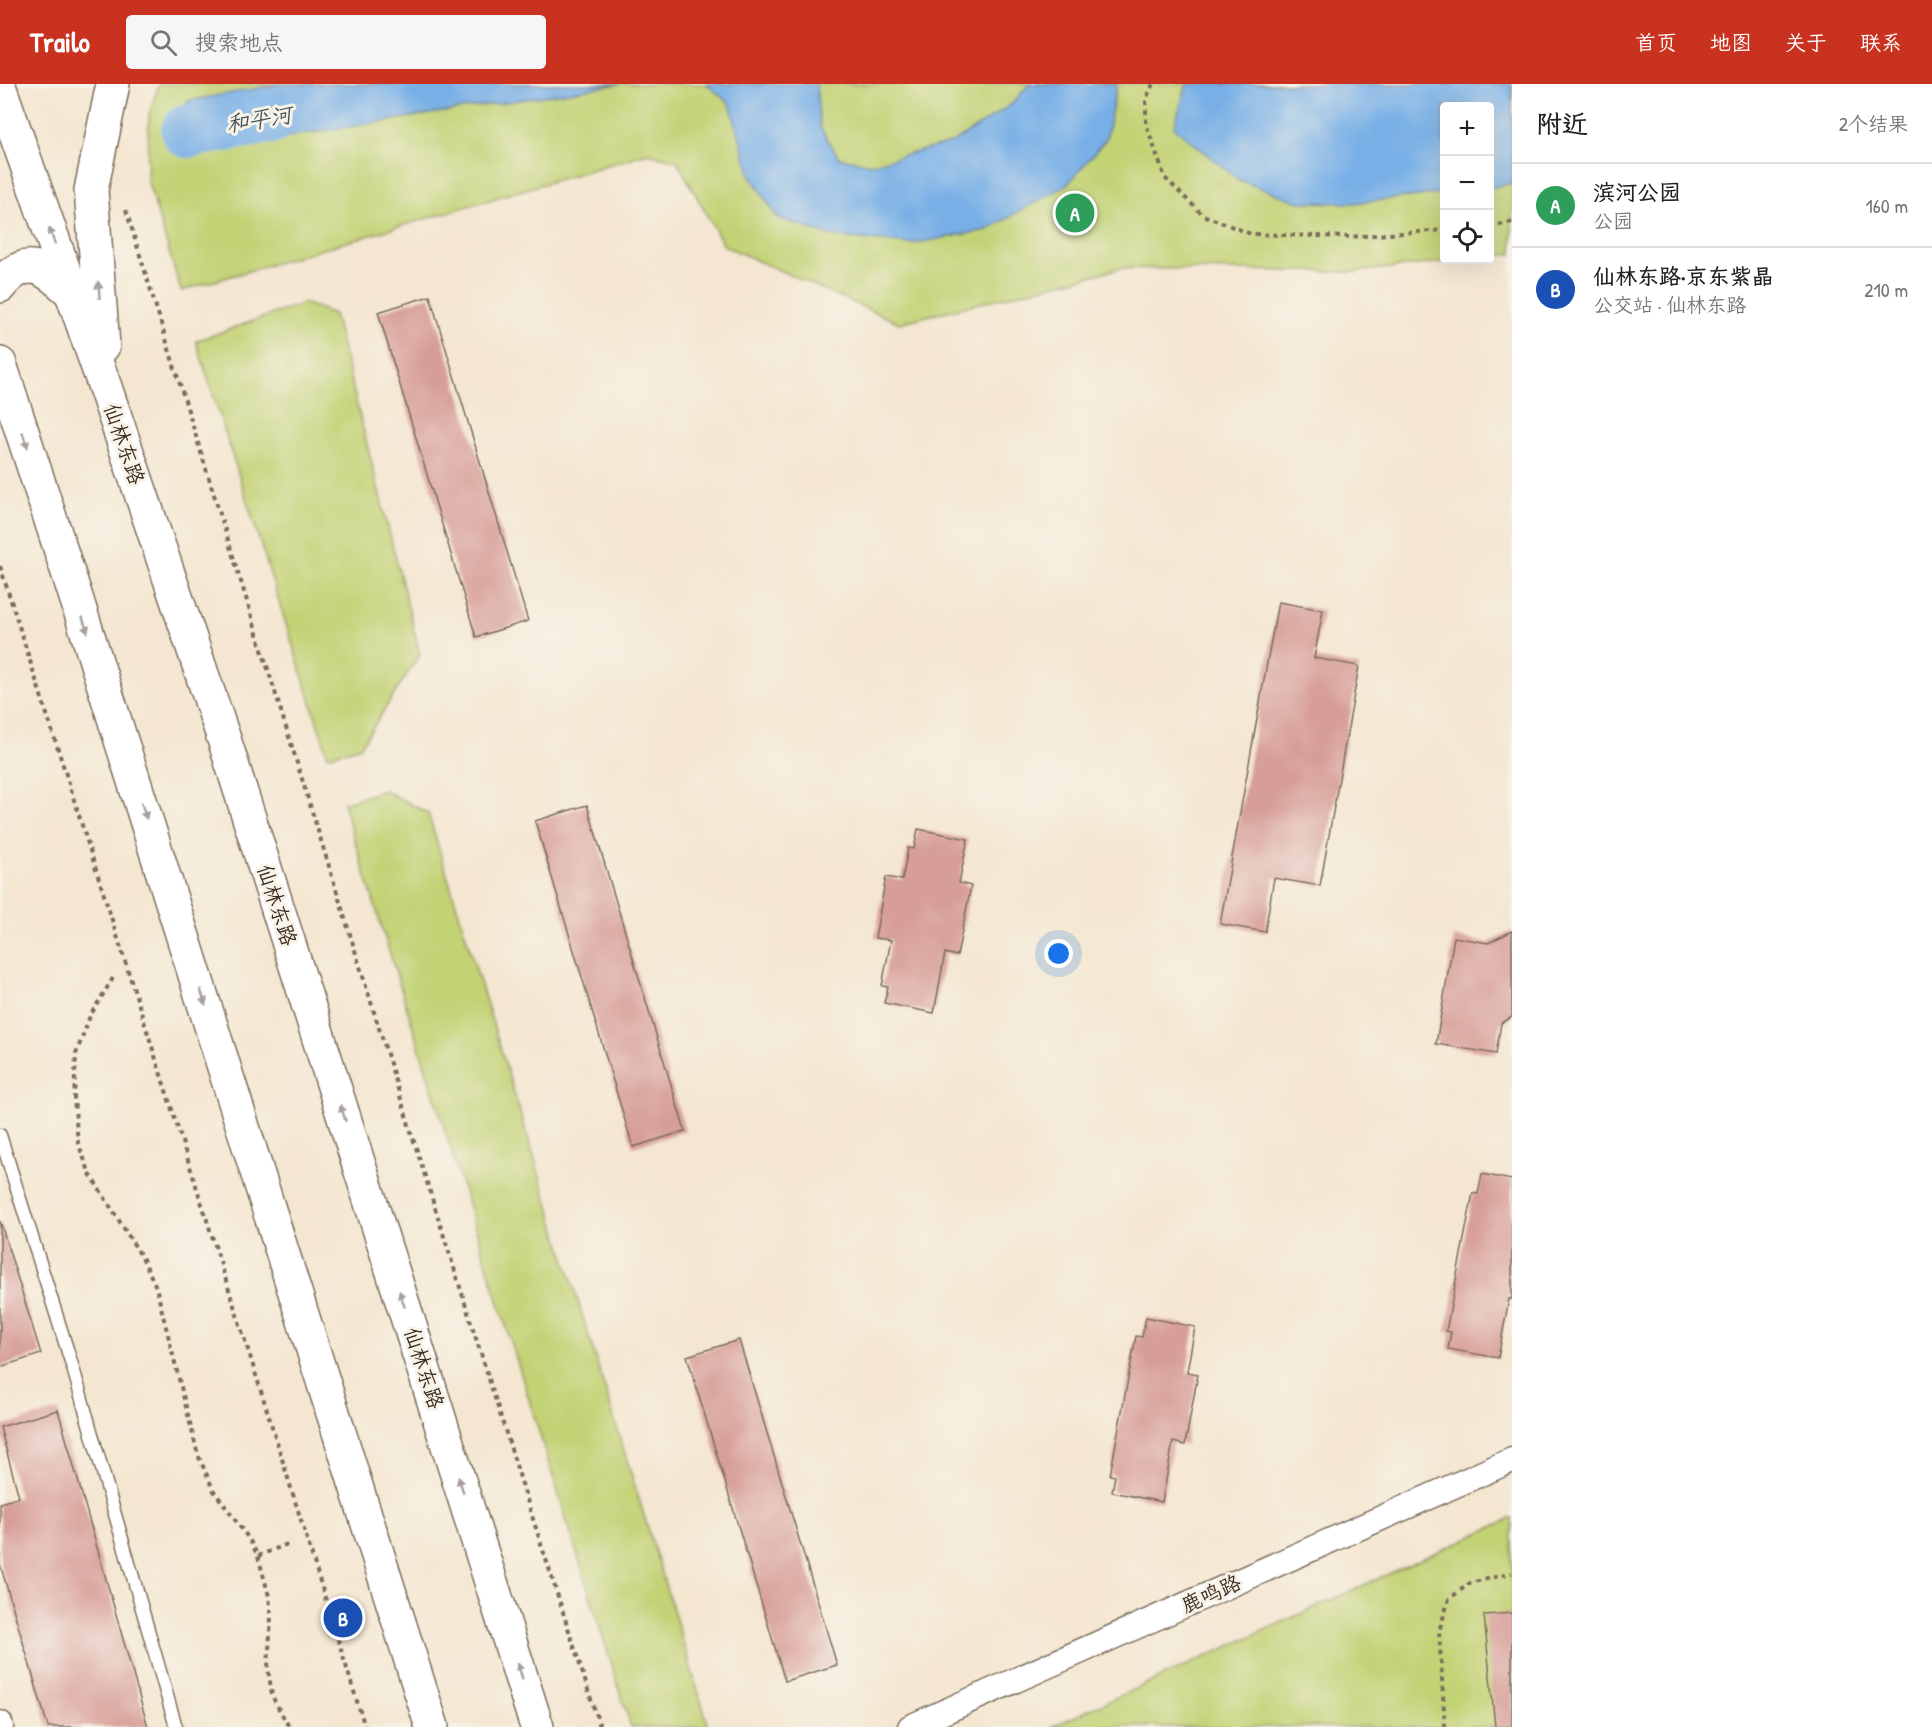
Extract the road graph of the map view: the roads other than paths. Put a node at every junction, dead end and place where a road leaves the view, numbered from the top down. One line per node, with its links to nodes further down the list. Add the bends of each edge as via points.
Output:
1 (113, 84): 6 (main road, one-way to 1, via 91,190)
2 (0, 89): 4 (main road, 仙林东路, one-way to 2)
3 (0, 286): 4 (main road, via 9,274 25,266 39,267)
4 (73, 294): 6 (main road, 仙林东路)
5 (0, 364): 10 (main road, one-way to 10)
6 (106, 390): 11 (main road, 仙林东路, one-way to 6, via 229,754)
7 (0, 1135): 9 (lane, via 76,1379)
8 (1512, 1460): 12 (street, 鹿鸣路)
9 (176, 1727)
10 (432, 1727)
11 (537, 1727)
12 (910, 1727)

